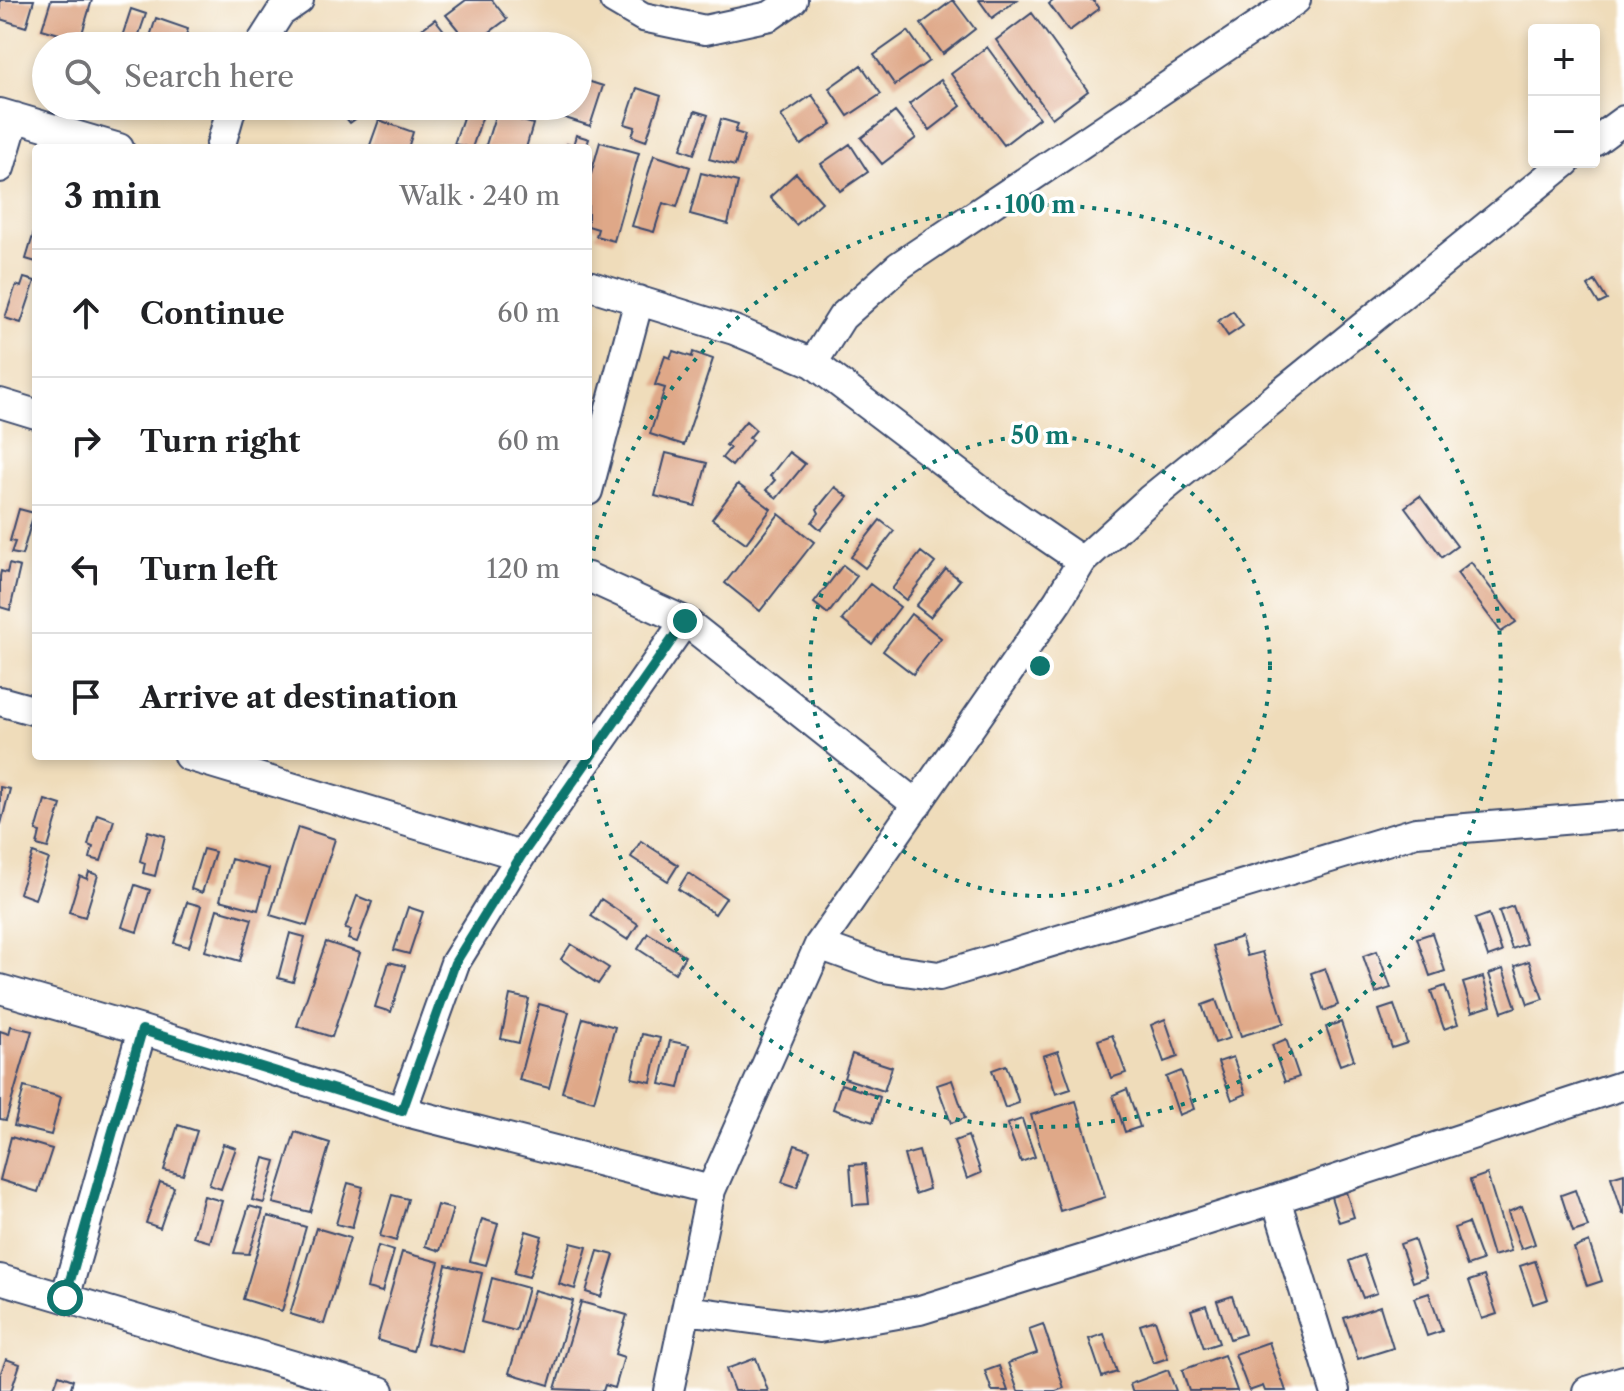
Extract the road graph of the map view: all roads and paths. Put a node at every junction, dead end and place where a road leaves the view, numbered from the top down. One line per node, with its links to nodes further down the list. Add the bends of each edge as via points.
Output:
1 (299, 0): 5 (street, via 280,13)
2 (614, 0): 3 (street, via 643,17 705,30 770,16)
3 (793, 0)
4 (1296, 0): 16 (street, via 899,266 842,317)
5 (268, 32)
6 (7, 115): 10 (street); 12 (street)
7 (228, 120): 11 (street)
8 (1624, 120): 9 (street)
9 (1600, 138)
10 (105, 144)
11 (221, 144)
12 (0, 168)
13 (1559, 168): 20 (street, via 1149,500)
14 (592, 286): 15 (street)
15 (639, 300): 16 (street, via 734,330); 19 (street)
16 (813, 363): 20 (street)
17 (0, 403): 18 (street)
18 (32, 413)
19 (592, 476)
20 (1082, 561): 28 (street)
21 (592, 579): 22 (street)
22 (685, 621): 25 (street); 28 (street)
23 (0, 701): 24 (street)
24 (32, 710)
25 (592, 754)
26 (201, 760): 30 (street)
27 (588, 760): 30 (street)
28 (917, 805): 31 (street)
29 (1624, 815): 31 (street, via 1416,832 939,976 883,968)
30 (521, 856): 35 (street, via 455,963)
31 (819, 945): 36 (street)
32 (0, 989): 33 (street)
33 (142, 1030): 35 (street); 39 (street)
34 (1624, 1085): 37 (street)
35 (402, 1111): 36 (street)
36 (711, 1190): 40 (street)
37 (1276, 1199): 40 (street, via 920,1310 819,1328); 45 (street)
38 (0, 1279): 39 (street)
39 (65, 1298): 42 (street)
40 (686, 1310): 44 (street)
41 (1624, 1380): 46 (street)
42 (350, 1386): 43 (street)
43 (380, 1391)
44 (669, 1391)
45 (1335, 1391)
46 (1587, 1391)

